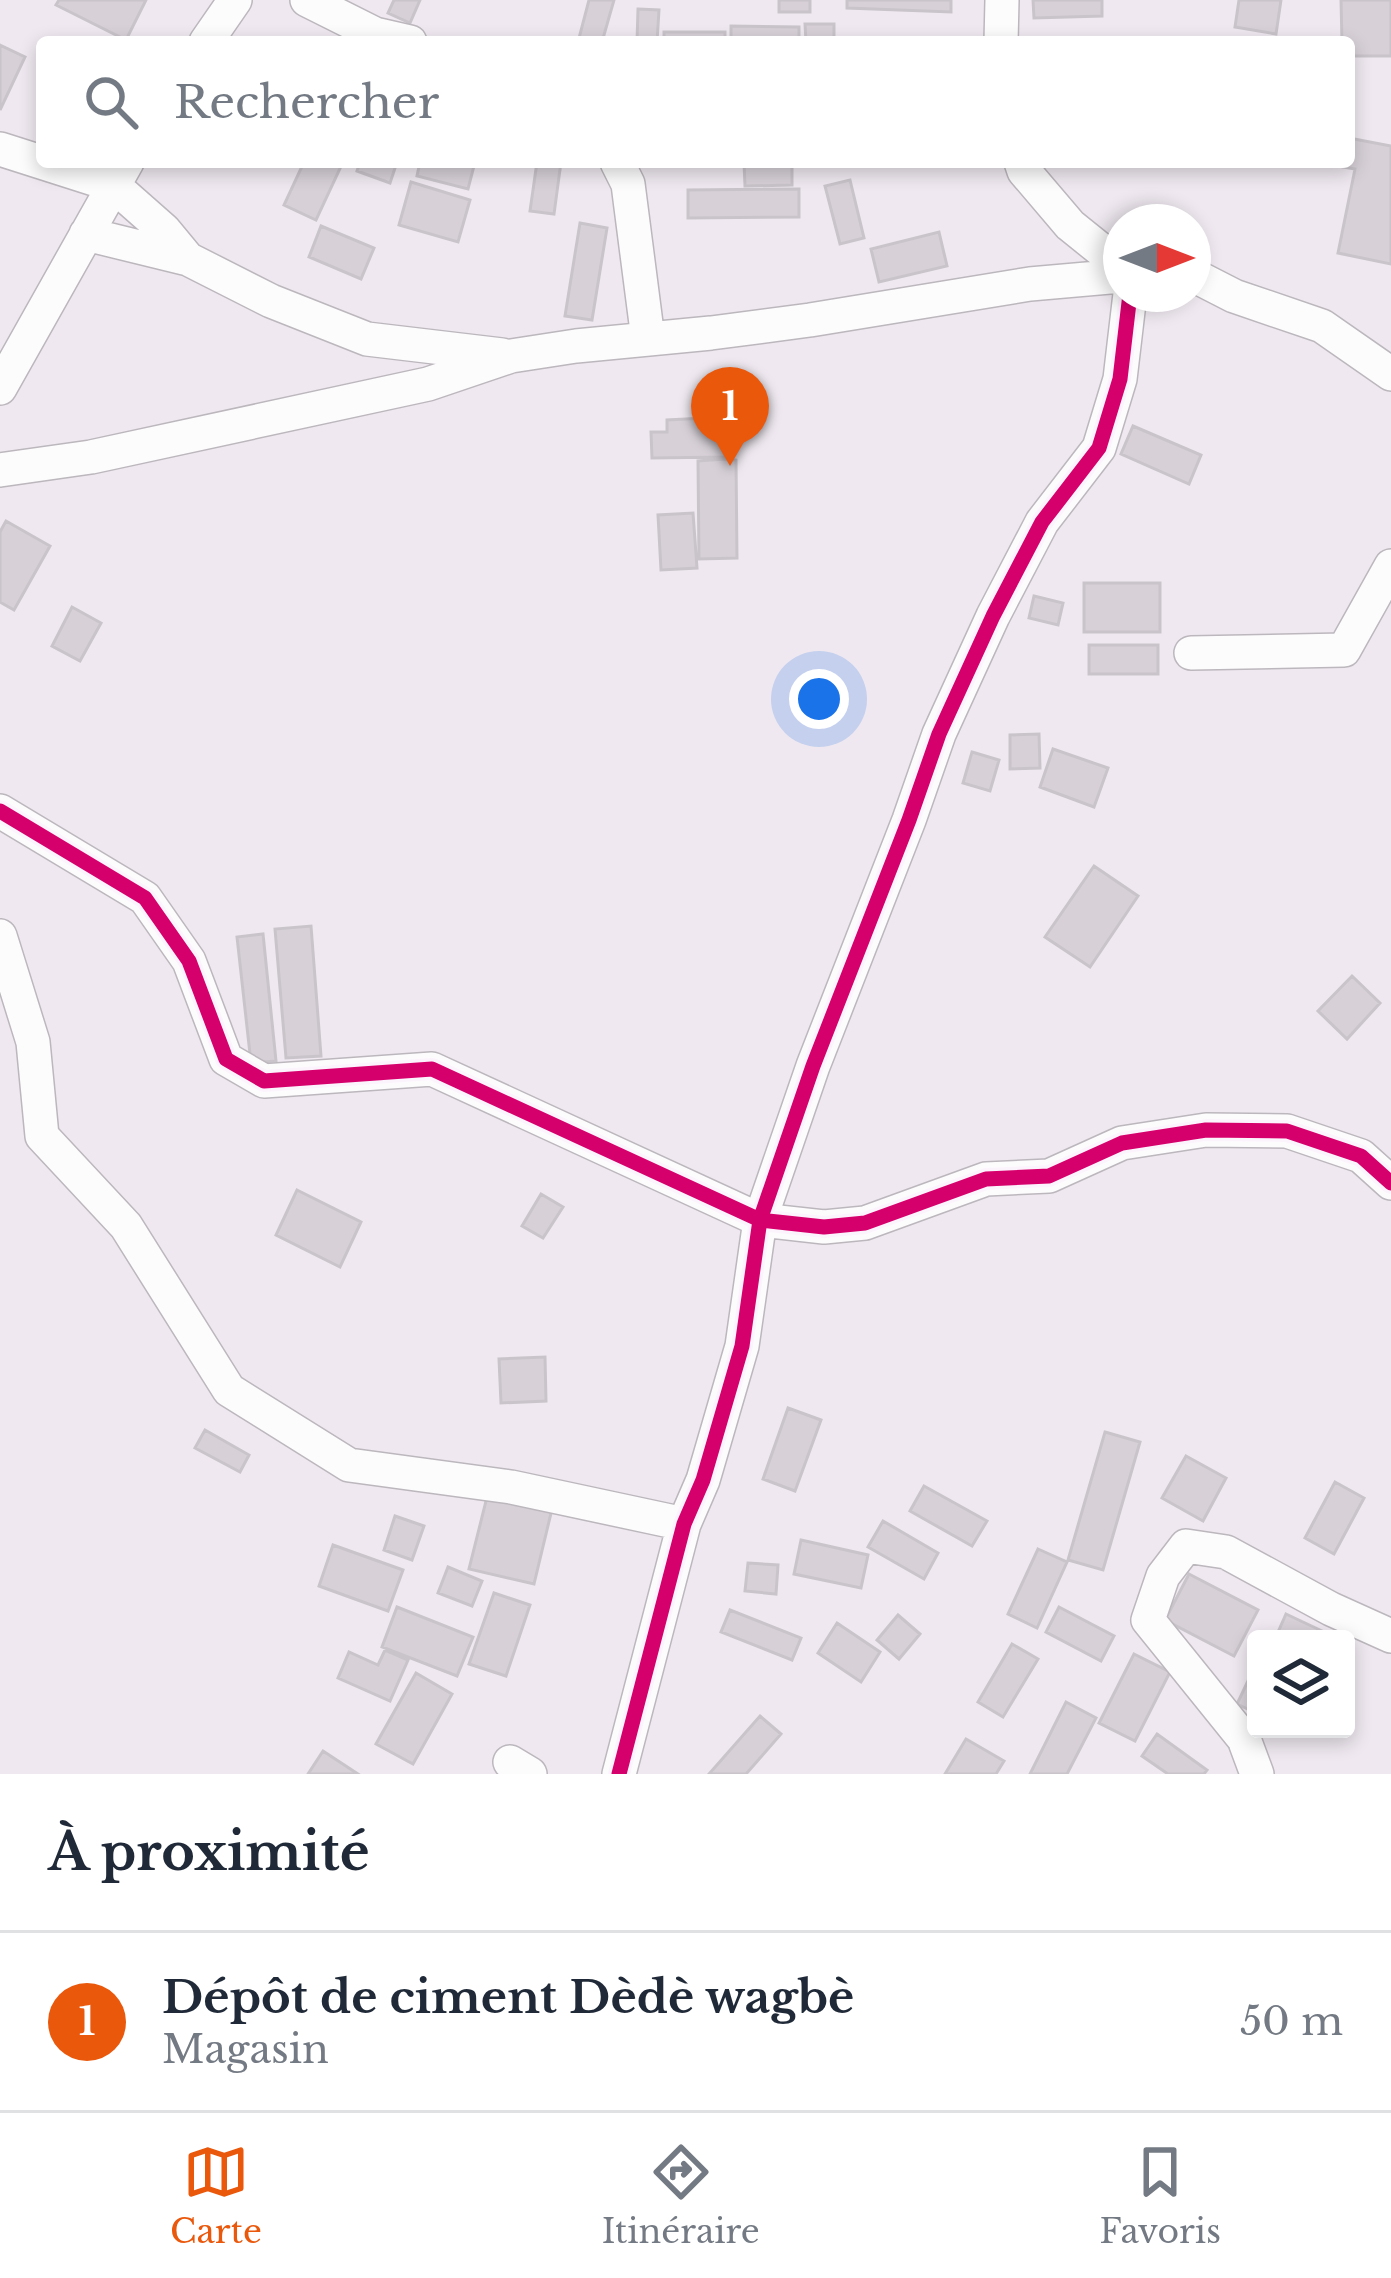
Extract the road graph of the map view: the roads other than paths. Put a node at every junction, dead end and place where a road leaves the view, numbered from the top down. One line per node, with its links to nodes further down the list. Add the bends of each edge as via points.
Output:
1 (235, 0): 4 (street)
2 (307, 0): 5 (street)
3 (1002, 0): 6 (street)
4 (210, 36)
5 (384, 36)
6 (1001, 36)
7 (0, 149): 8 (street)
8 (36, 156)
9 (620, 168): 18 (street)
10 (1023, 168): 13 (street)
11 (120, 173): 12 (street); 14 (street)
12 (86, 234): 14 (street); 21 (street)
13 (1103, 252)
14 (188, 259): 19 (street, via 367,339)
15 (1103, 278): 18 (street)
16 (1211, 284): 20 (street, via 1322,326)
17 (1128, 312): 28 (street, via 1100,448 1042,522 939,734)
18 (648, 339): 19 (street)
19 (511, 356): 22 (street, via 428,384)
20 (1391, 374)
21 (0, 388)
22 (0, 470)
23 (1391, 566): 24 (street, via 1344,650)
24 (1191, 653)
25 (0, 811): 28 (street, via 145,898 189,961 226,1059 264,1082 431,1069)
26 (0, 936): 29 (street, via 33,1042 42,1136 126,1226 229,1390 350,1466 511,1487)
27 (1391, 1184): 28 (street, via 1361,1156 1287,1132 1206,1130 1122,1143 1049,1176 986,1179 865,1223 824,1228)
28 (760, 1220): 29 (street, via 742,1346)
29 (684, 1523): 31 (street)
30 (1391, 1636): 32 (street, via 1226,1552 1186,1546 1163,1576 1148,1619 1244,1738)
31 (619, 1774)
32 (1257, 1774)

